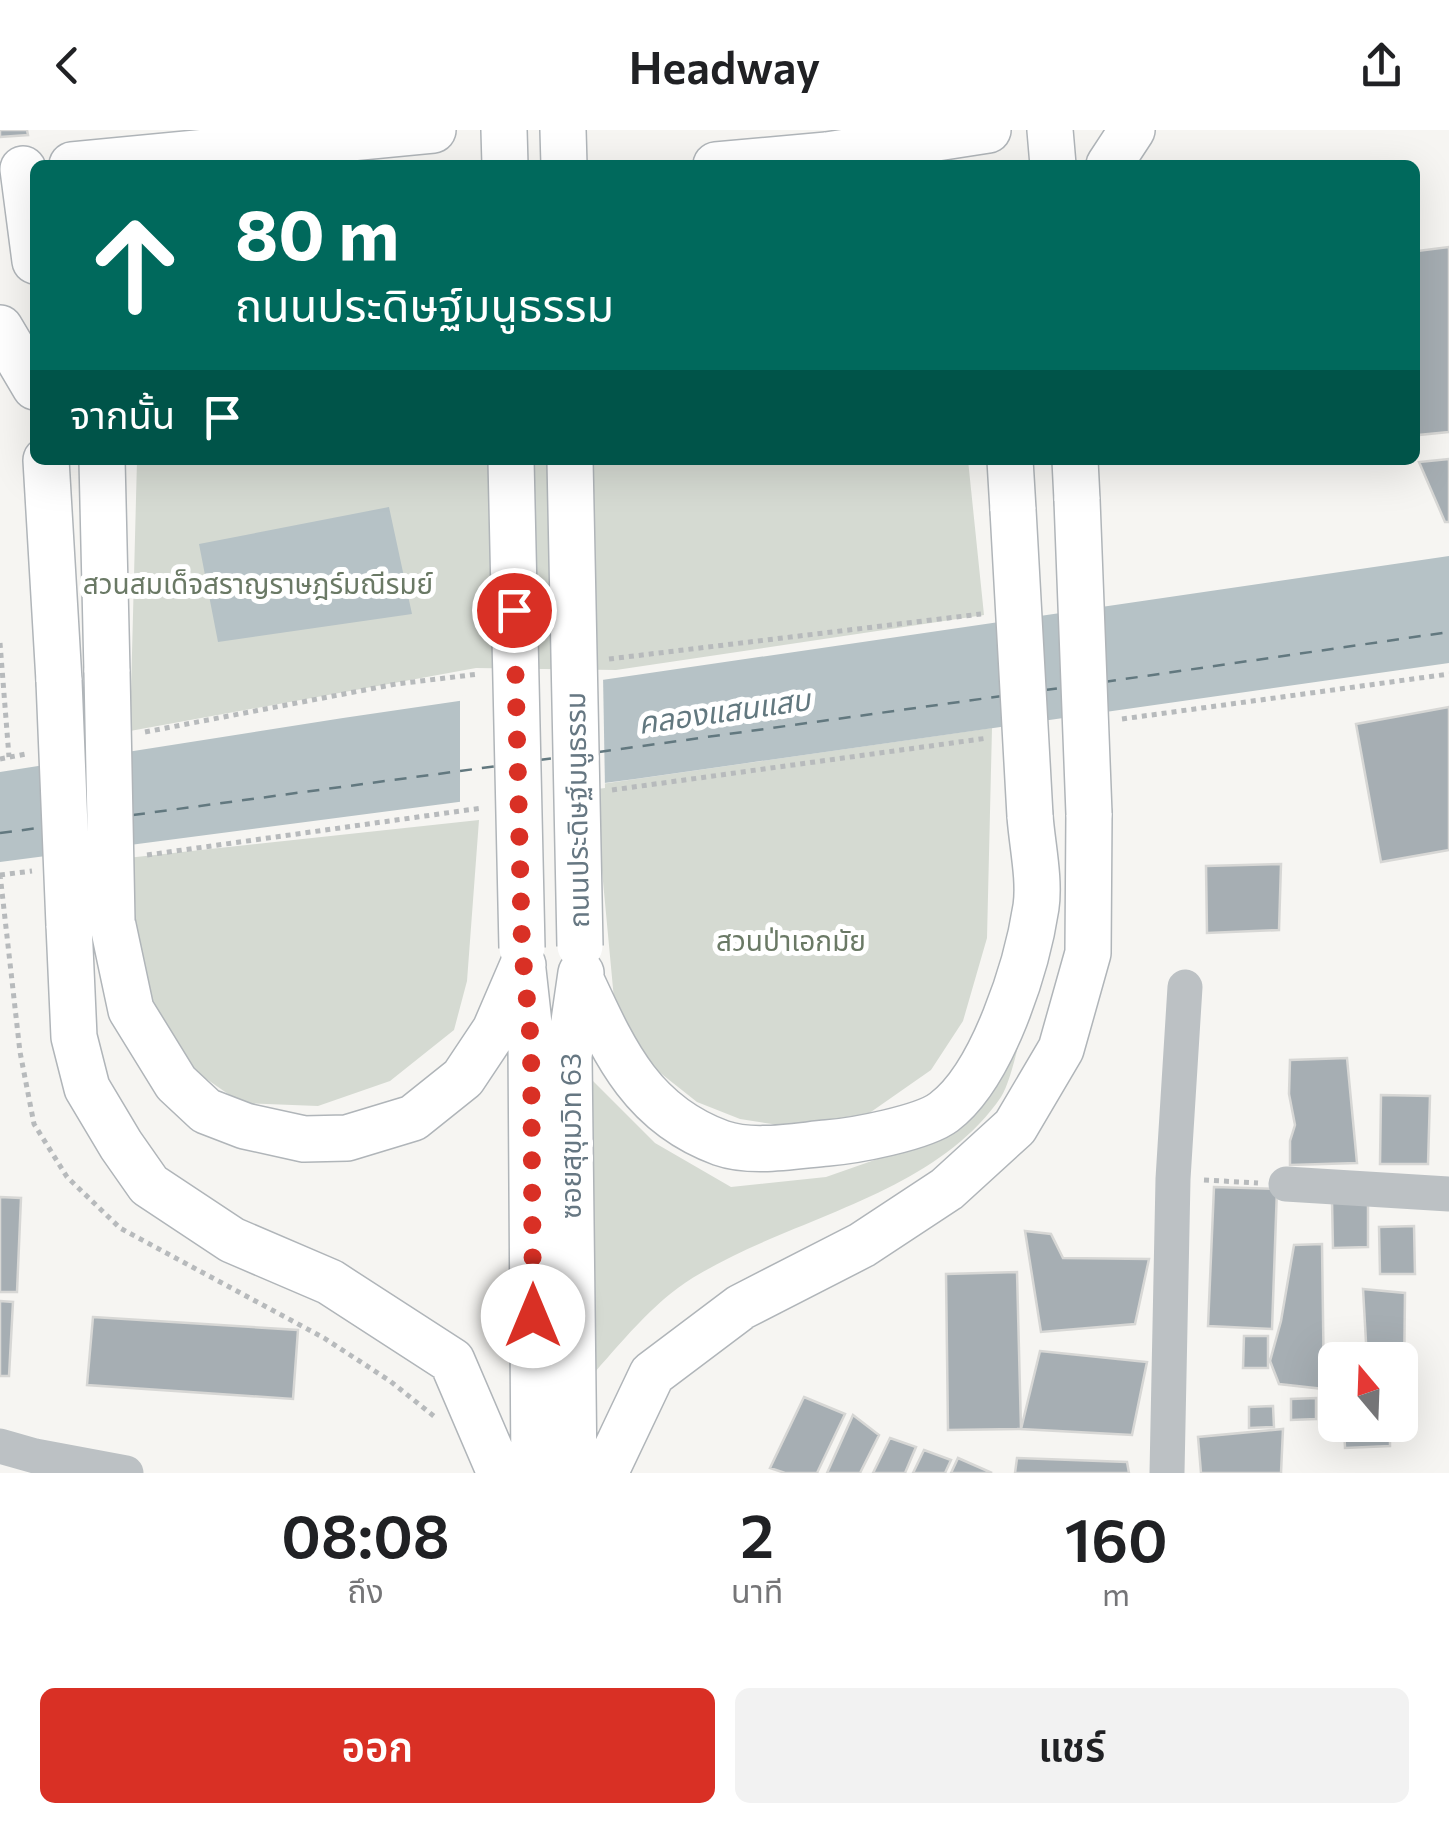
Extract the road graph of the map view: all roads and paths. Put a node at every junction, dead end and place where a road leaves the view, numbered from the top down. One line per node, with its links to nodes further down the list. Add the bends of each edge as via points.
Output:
1 (433, 130): 7 (main road)
2 (504, 130): 9 (main road)
3 (563, 130): 10 (main road)
4 (989, 130): 11 (main road); 12 (main road)
5 (1050, 130): 13 (main road)
6 (1132, 130): 14 (main road)
7 (286, 138): 8 (main road)
8 (112, 160)
9 (505, 160)
10 (564, 160)
11 (836, 160)
12 (994, 160)
13 (1053, 160)
14 (1112, 160)
15 (19, 169): 16 (main road)
16 (25, 237)
17 (0, 328): 18 (main road)
18 (30, 379)
19 (46, 465): 41 (main road, bridge, via 59,681)
20 (102, 465): 41 (main road, bridge, via 107,672)
21 (511, 465): 42 (main road, ถนนประดิษฐ์มนูธรรม, bridge)
22 (570, 465): 43 (main road, ถนนประดิษฐ์มนูธรรม, bridge)
23 (1010, 465): 43 (main road, bridge, via 1037,904 1014,996 985,1064 943,1113 865,1140 775,1148 723,1144 678,1121 643,1091 618,1058)
24 (1076, 480): 53 (main road, bridge, via 1088,953 1061,1049 1015,1128 947,1188 862,1245 740,1306 652,1374)
25 (998, 612): 27 (path)
26 (0, 644): 34 (path)
27 (610, 659)
28 (493, 673): 31 (path, via 396,684)
29 (1449, 674): 30 (path)
30 (1108, 721)
31 (144, 732)
32 (990, 738): 36 (path)
33 (28, 754): 34 (path)
34 (9, 757): 35 (path)
35 (0, 758)
36 (598, 792)
37 (500, 806): 38 (path)
38 (147, 855)
39 (38, 870): 40 (path)
40 (0, 874)
41 (91, 923): 42 (main road, via 131,1010 176,1084 206,1111 304,1139 347,1138 412,1118 464,1078 494,1030); 50 (main road, via 74,1037 87,1088 149,1185 232,1240 330,1282 452,1361)
42 (522, 956): 51 (main road, ซอยสุขุมวิท 63, via 531,1042)
43 (580, 963): 52 (main road, ซอยสุขุมวิท 63, via 569,1056)
44 (1185, 987): 45 (street)
45 (1173, 1179): 46 (path); 54 (street)
46 (1286, 1184): 47 (street)
47 (1449, 1194)
48 (0, 1446): 49 (street)
49 (126, 1473)
50 (500, 1473)
51 (534, 1473)
52 (574, 1473)
53 (605, 1473)
54 (1167, 1473)

